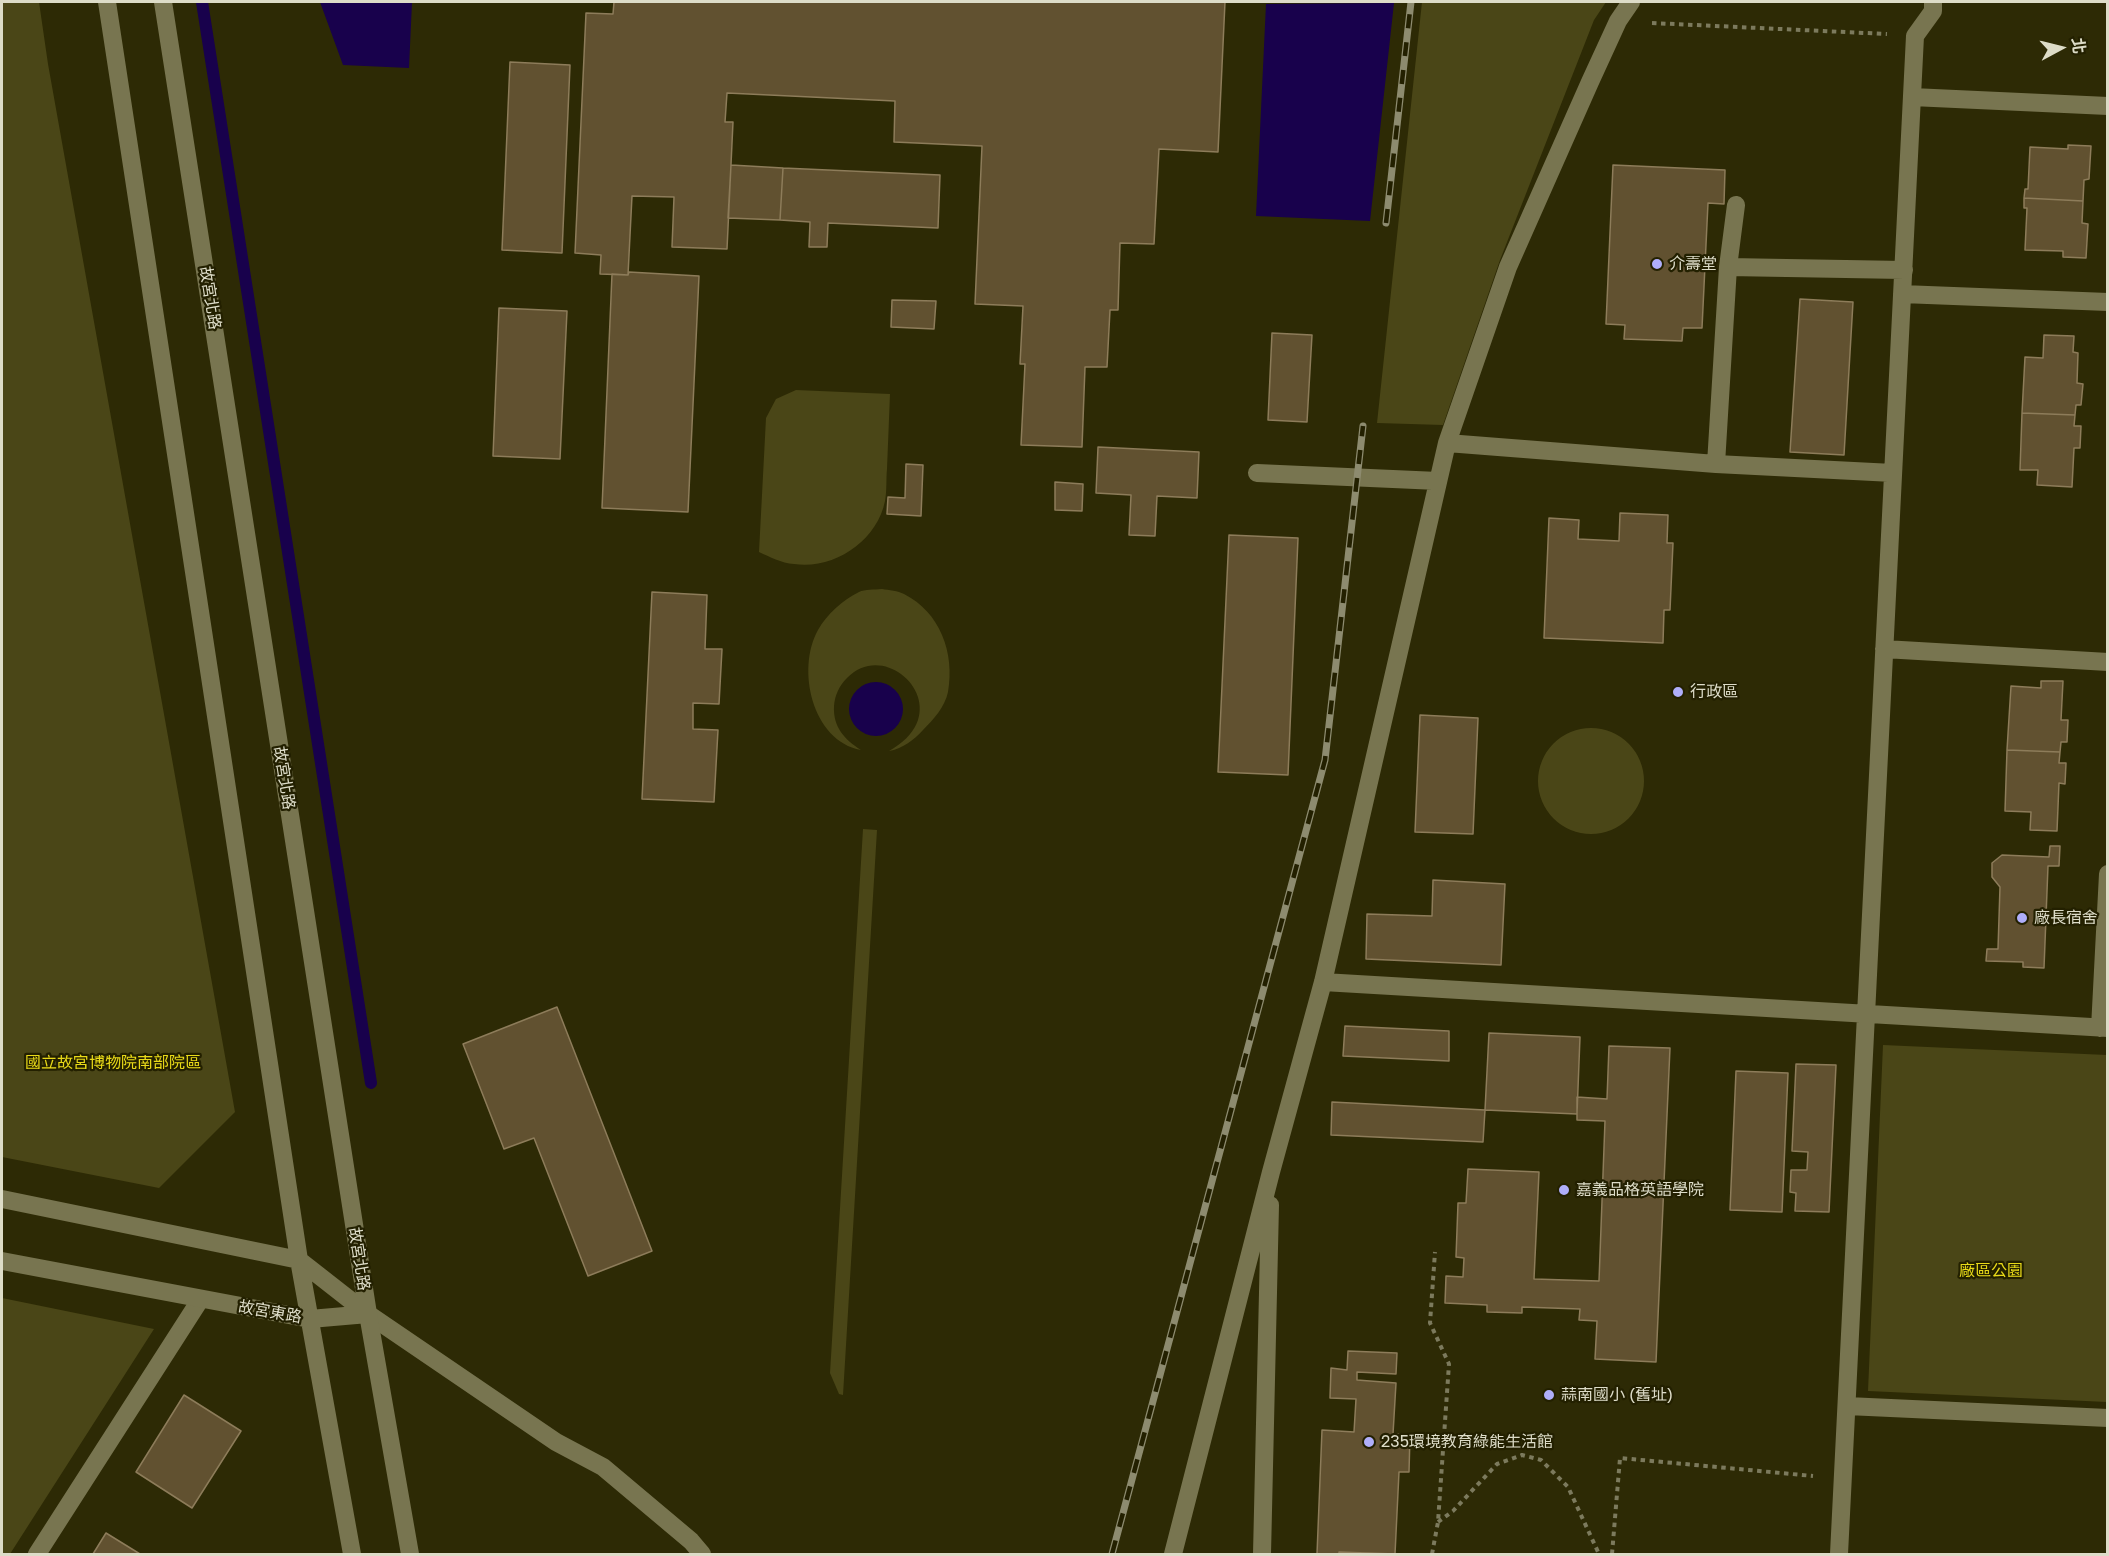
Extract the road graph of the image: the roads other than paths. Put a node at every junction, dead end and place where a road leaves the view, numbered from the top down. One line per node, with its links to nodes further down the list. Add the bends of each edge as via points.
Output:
1 (106, 2): 25 (street)
2 (164, 2): 28 (street, 故宮北路)
3 (1631, 2): 12 (street, via 1618,21 1508,267)
4 (1933, 2): 5 (street, via 1933,11 1915,36)
5 (1912, 97): 6 (street); 9 (street)
6 (2108, 106)
7 (1736, 205): 8 (street)
8 (1728, 267): 9 (street); 13 (street)
9 (1904, 270): 10 (street)
10 (1902, 294): 11 (street); 15 (street)
11 (2108, 302)
12 (1447, 443): 13 (street); 16 (street)
13 (1716, 464): 15 (street)
14 (1257, 473): 16 (street)
15 (1893, 473): 17 (street)
16 (1438, 481): 20 (street)
17 (1884, 649): 18 (street); 21 (street)
18 (2108, 662)
19 (2108, 874): 22 (street)
20 (1323, 982): 21 (street); 23 (street)
21 (1866, 1013): 22 (street); 30 (street)
22 (2104, 1028)
23 (1271, 1172): 36 (street); 37 (street)
24 (2, 1199): 25 (street)
25 (298, 1260): 28 (street); 29 (street)
26 (2, 1261): 27 (street, 故宮東路)
27 (200, 1300): 29 (street, 故宮東路); 32 (street)
28 (368, 1314): 29 (street, 故宮東路); 34 (street, 故宮北路); 35 (street, via 556,1442 603,1467)
29 (310, 1319): 33 (street)
30 (1847, 1406): 31 (street); 38 (street)
31 (2108, 1418)
32 (37, 1554)
33 (352, 1554)
34 (410, 1554)
35 (702, 1554)
36 (1173, 1554)
37 (1262, 1554)
38 (1839, 1554)

